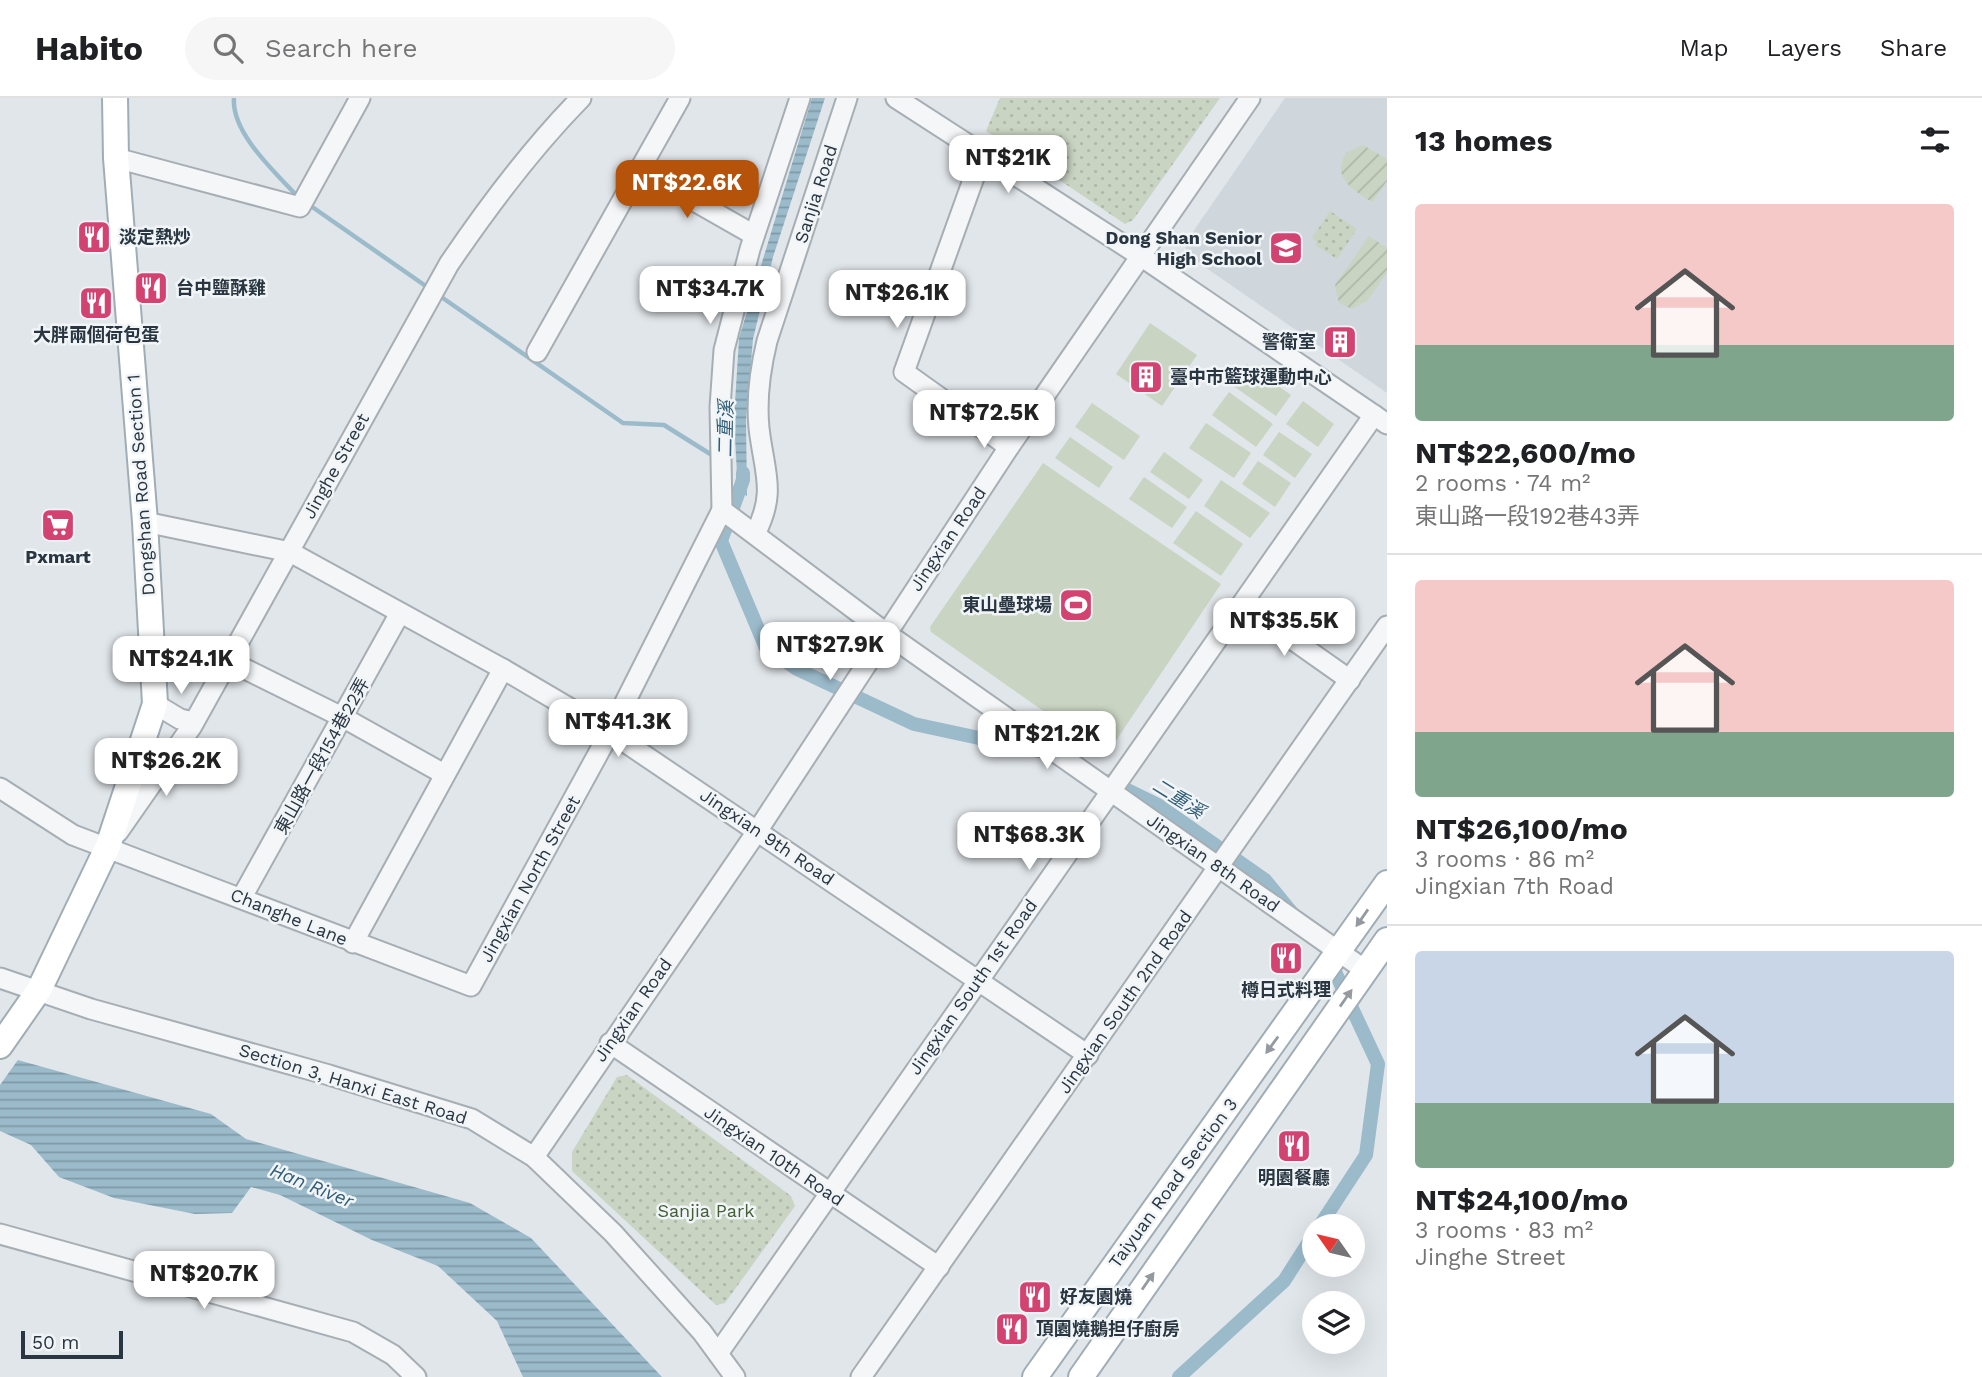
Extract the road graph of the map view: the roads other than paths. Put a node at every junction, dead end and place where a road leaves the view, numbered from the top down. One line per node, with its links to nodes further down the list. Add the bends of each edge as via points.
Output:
1 (115, 98): 10 (main road, Dongshan Road Section 1)
2 (360, 98): 10 (street, via 300,207)
3 (581, 98): 20 (street, Jinghe Street, via 495,196 449,264)
4 (680, 98): 11 (street)
5 (800, 98): 12 (street)
6 (847, 98): 19 (street, Sanjia Road, via 758,378 759,426 769,484 767,512)
7 (896, 98): 9 (street)
8 (1250, 98): 13 (street, Jingxian Road)
9 (982, 155): 13 (street); 16 (street, via 904,372)
10 (116, 158): 18 (main road, Dongshan Road Section 1)
11 (639, 170): 12 (street); 14 (street)
12 (754, 235): 17 (street, via 724,350)
13 (1142, 257): 15 (street); 16 (street, Jingxian Road)
14 (537, 352)
15 (1380, 420): 21 (street, Jingxian South 1st Road)
16 (1009, 447): 24 (street, Jingxian Road)
17 (722, 510): 19 (street, Jingxian 8th Road); 31 (street, Jingxian North Street)
18 (145, 522): 20 (street, Jingxian 9th Road); 28 (main road, Dongshan Road Section 1)
19 (755, 534): 24 (street, Jingxian 8th Road)
20 (290, 552): 22 (street, Jingxian 9th Road); 25 (street, Jinghe Street)
21 (1241, 604): 27 (street); 34 (street, Jingxian South 1st Road)
22 (400, 613): 26 (street, Jingxian 9th Road); 29 (street, 東山路一段154巷22弄)
23 (1387, 626): 27 (street, Jingxian South 2nd Road)
24 (886, 633): 34 (street, Jingxian 8th Road); 35 (street, Jingxian Road)
25 (229, 661): 29 (street); 30 (street, Jinghe Street)
26 (503, 669): 31 (street, Jingxian 9th Road); 32 (street)
27 (1350, 680): 37 (street, Jingxian South 2nd Road)
28 (155, 704): 30 (street); 36 (main road, Dongshan Road Section 1)
29 (344, 718): 32 (street); 39 (street, 東山路一段154巷22弄)
30 (193, 724): 36 (street, Jinghe Street)
31 (610, 732): 35 (street, Jingxian 9th Road); 46 (street, Jingxian North Street)
32 (444, 774): 41 (street)
33 (0, 788): 36 (street, Changhe Lane, via 73,835)
34 (1110, 790): 37 (street, Jingxian 8th Road); 45 (street, Jingxian South 1st Road)
35 (758, 830): 45 (street, Jingxian 9th Road); 48 (street, Jingxian Road)
36 (108, 846): 39 (street, Changhe Lane); 47 (main road, Dongshan Road Section 1)
37 (1218, 868): 42 (street, Jingxian 8th Road); 50 (street, Jingxian South 2nd Road)
38 (1387, 883): 42 (main road, one-way to 42)
39 (242, 897): 41 (street, Changhe Lane)
40 (1387, 940): 43 (main road)
41 (353, 943): 46 (street, Changhe Lane)
42 (1338, 952): 43 (street, Jingxian 8th Road); 59 (main road, Taiyuan Road Section 3, one-way to 59)
43 (1365, 971): 60 (main road, Taiyuan Road Section 3, one-way to 43)
44 (0, 978): 47 (street, Section 3, Hanxi East Road)
45 (978, 980): 50 (street, Jingxian 9th Road); 52 (street, Jingxian South 1st Road)
46 (471, 986)
47 (39, 990): 49 (main road, Dongshan Road Section 1); 51 (street, Section 3, Hanxi East Road, via 90,1009 329,1074 472,1119)
48 (610, 1043): 51 (street, Jingxian Road); 52 (street, Jingxian 10th Road)
49 (0, 1046)
50 (1088, 1055): 54 (street, Jingxian South 2nd Road)
51 (534, 1157): 55 (street, Section 3, Hanxi East Road, via 613,1233)
52 (830, 1194): 54 (street, Jingxian 10th Road); 55 (street, Jingxian South 1st Road)
53 (0, 1234): 56 (street, via 352,1332 393,1356)
54 (939, 1267): 58 (street, Jingxian South 2nd Road)
55 (719, 1352): 57 (street, Section 3, Hanxi East Road)
56 (416, 1377)
57 (735, 1377)
58 (861, 1377)
59 (1035, 1377)
60 (1081, 1377)

